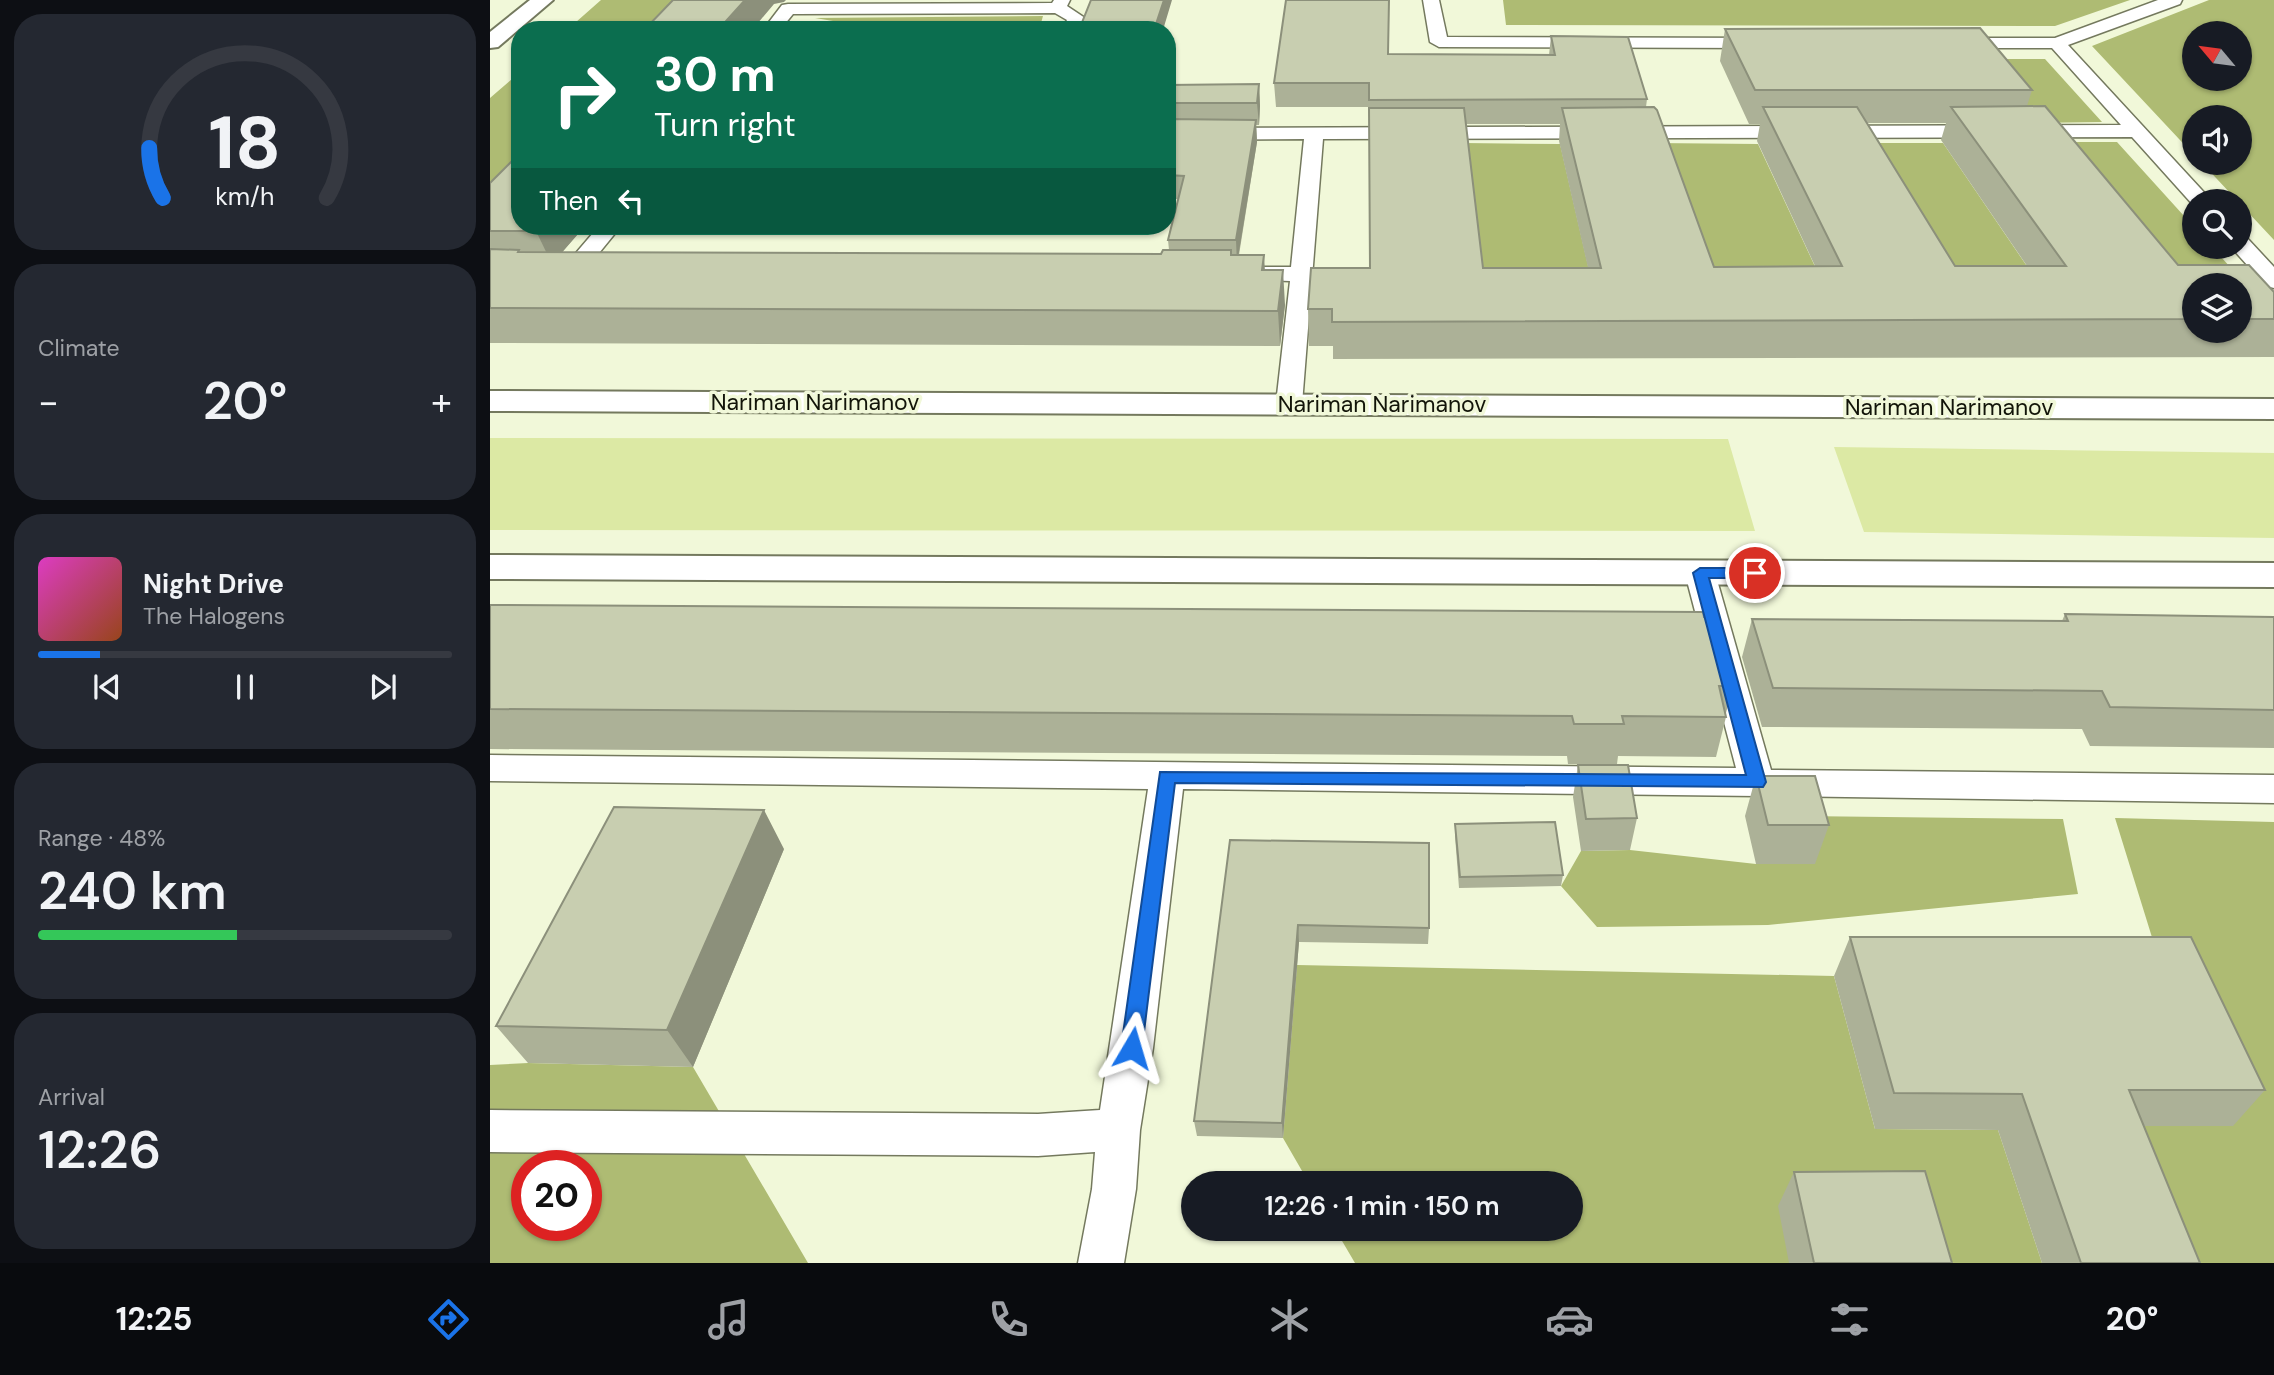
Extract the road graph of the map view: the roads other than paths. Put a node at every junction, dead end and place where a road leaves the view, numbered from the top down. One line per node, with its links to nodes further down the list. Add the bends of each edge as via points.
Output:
1 (543, 0): 5 (main road)
2 (1431, 0): 10 (lane, via 1439,42)
3 (2174, 0): 12 (lane)
4 (1060, 4): 6 (lane, via 788,9); 7 (lane)
5 (517, 21)
6 (778, 21)
7 (1075, 21)
8 (511, 26): 9 (main road)
9 (490, 43)
10 (1782, 43)
11 (1933, 43): 12 (lane)
12 (2057, 43): 13 (lane)
13 (2137, 131): 14 (lane); 16 (lane)
14 (1314, 133): 15 (lane); 23 (lane)
15 (1176, 134)
16 (2190, 189)
17 (602, 235): 20 (lane)
18 (2252, 257): 24 (lane)
19 (543, 274): 20 (lane)
20 (570, 274): 21 (lane)
21 (598, 274)
22 (1219, 274): 23 (lane)
23 (1302, 274): 26 (lane)
24 (2274, 281)
25 (490, 401): 26 (main road, Nariman Narimanov)
26 (1289, 404): 27 (main road, Nariman Narimanov)
27 (2274, 409)
28 (490, 567): 29 (main road)
29 (1700, 573): 30 (main road); 33 (lane)
30 (2274, 575)
31 (490, 768): 32 (lane)
32 (1167, 776): 33 (lane); 35 (lane)
33 (1757, 782): 34 (lane)
34 (2274, 789)
35 (1118, 1130): 36 (lane, via 1038,1135); 37 (lane, via 1114,1189)
36 (490, 1131)
37 (1101, 1263)

